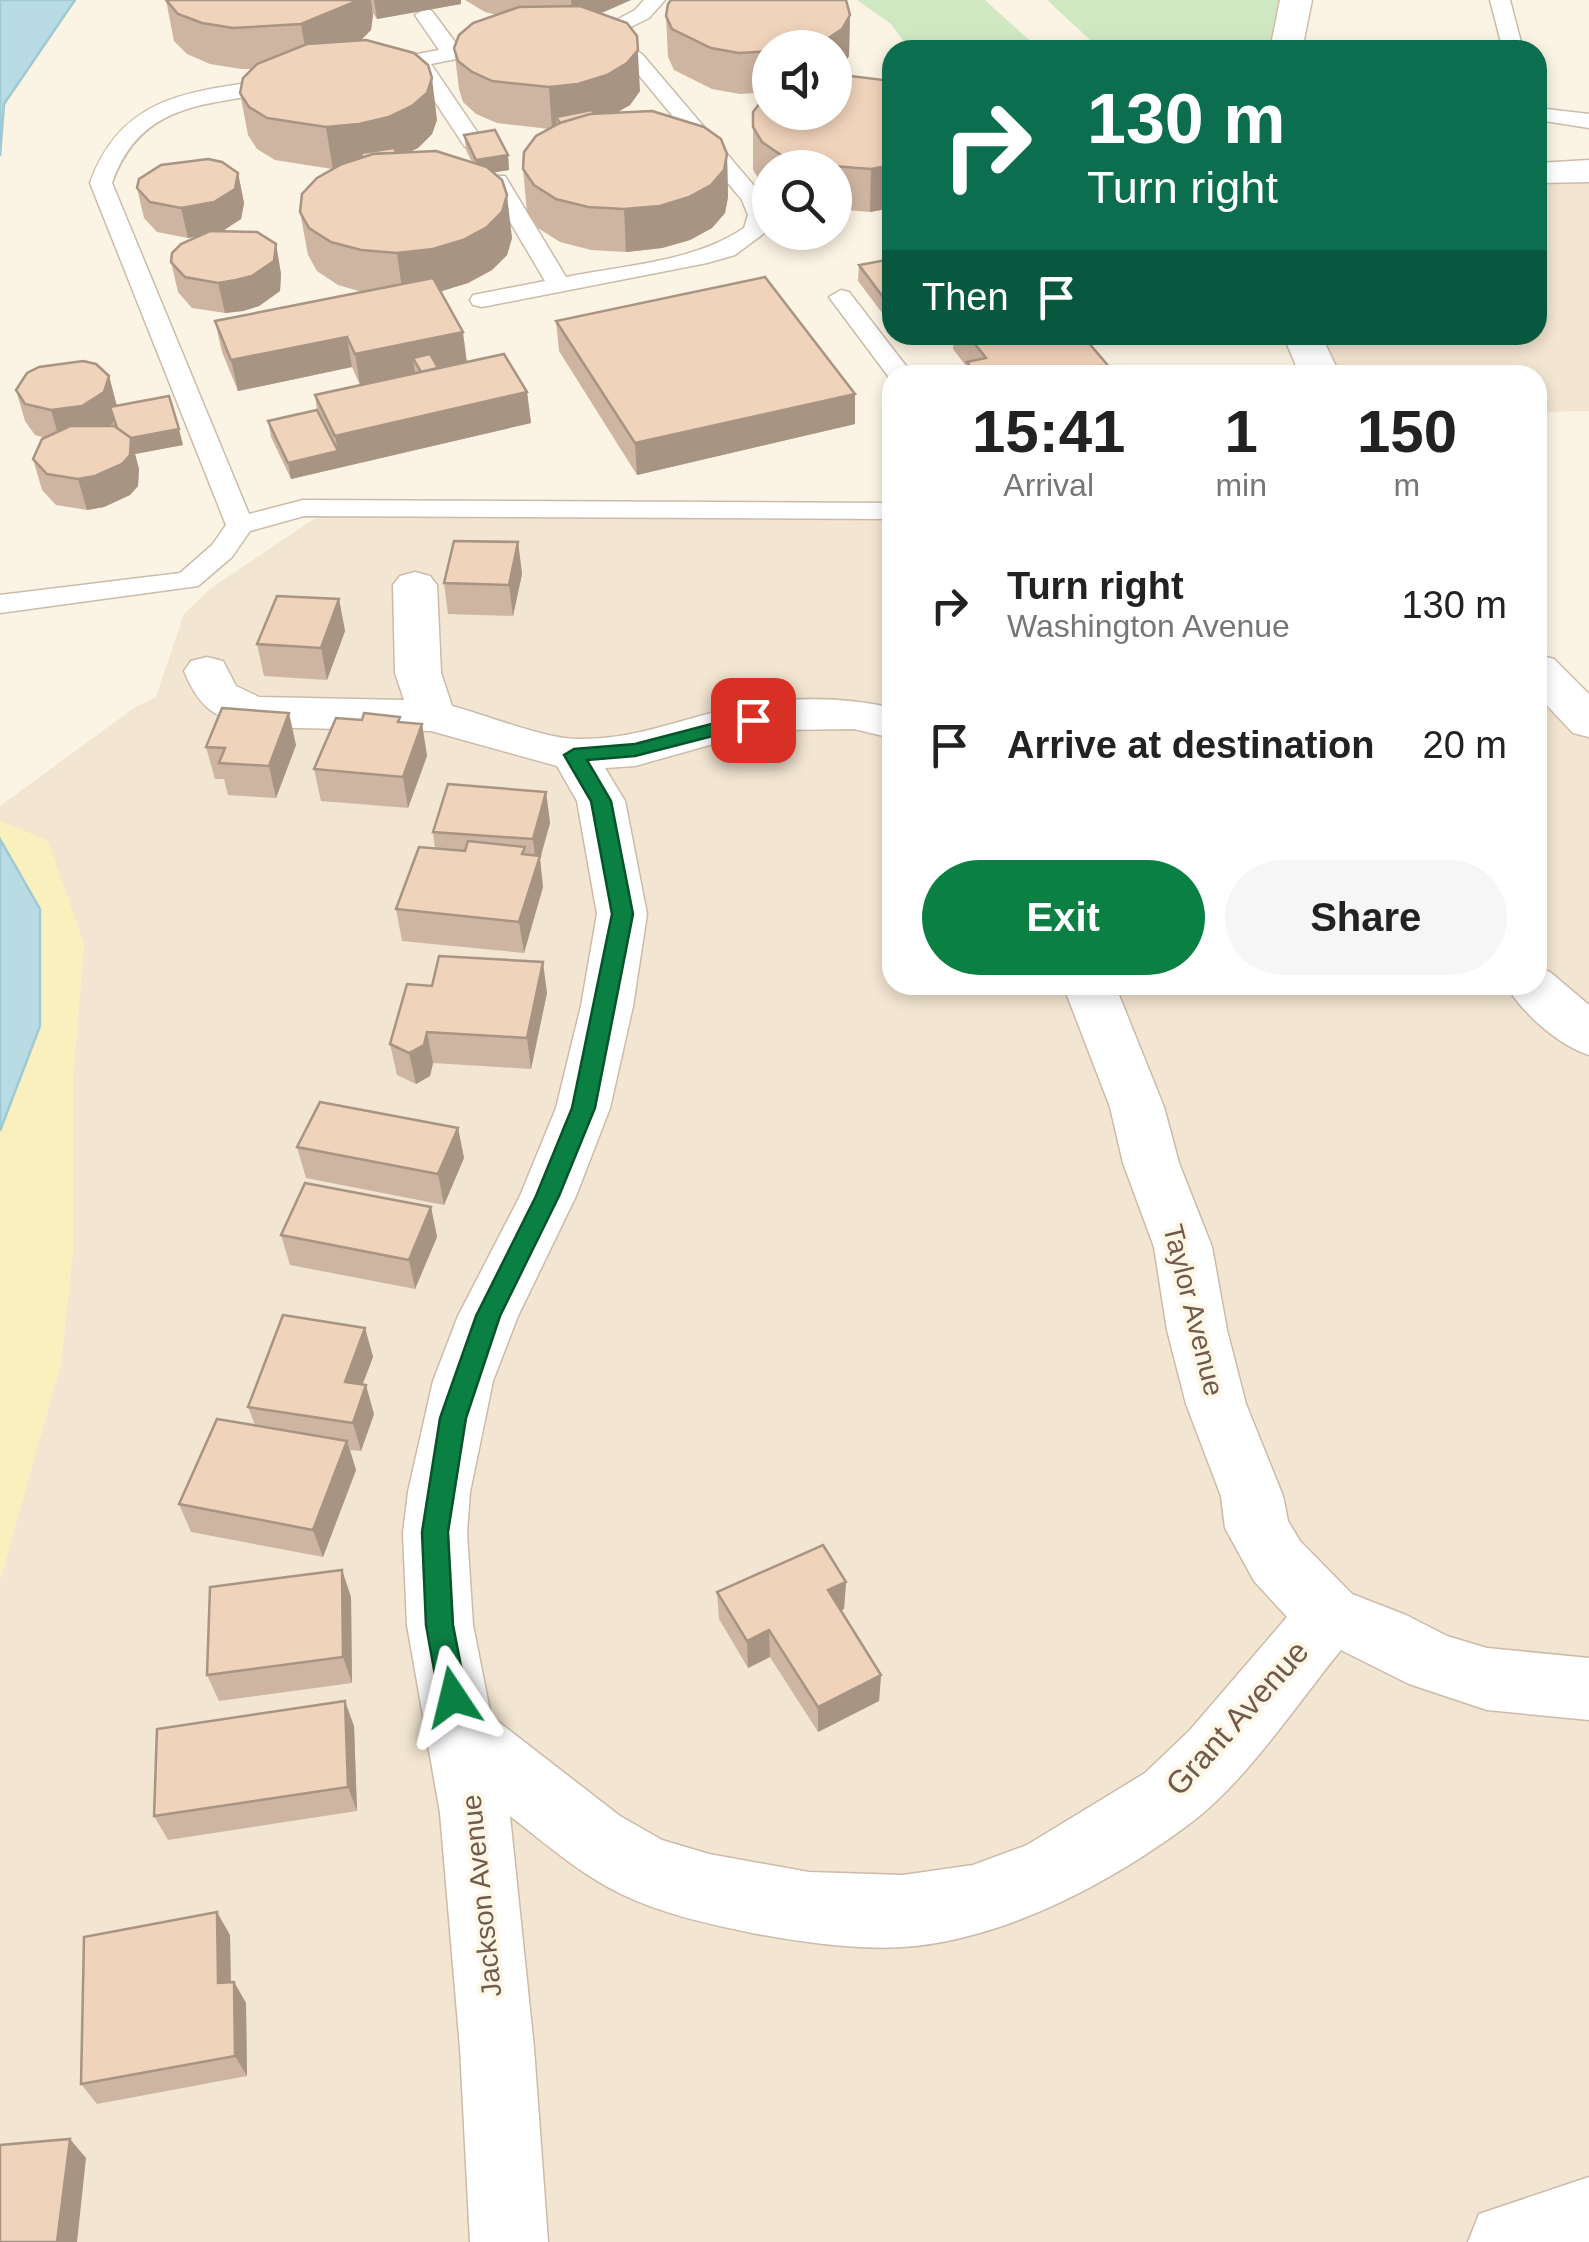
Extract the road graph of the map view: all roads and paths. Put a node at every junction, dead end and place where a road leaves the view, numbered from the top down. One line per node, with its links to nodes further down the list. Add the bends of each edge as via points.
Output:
1 (655, 0): 18 (lane, via 642,14 583,38 636,58 753,199 756,231 728,250)
2 (1296, 0): 5 (street)
3 (1500, 0): 6 (lane)
4 (424, 15): 8 (lane)
5 (1288, 40)
6 (1511, 40)
7 (521, 42): 8 (lane)
8 (453, 54): 9 (lane)
9 (418, 60): 10 (lane); 14 (lane)
10 (362, 70)
11 (306, 80): 23 (lane, via 175,104 147,116 116,142 100,183)
12 (1547, 115): 13 (lane)
13 (1589, 121)
14 (473, 142)
15 (1589, 171): 16 (street)
16 (1547, 173)
17 (497, 181): 18 (lane)
18 (559, 285): 20 (lane)
19 (841, 297): 21 (lane)
20 (482, 300)
21 (892, 365)
22 (882, 510): 23 (lane, via 303,508)
23 (240, 525): 25 (lane, via 188,580)
24 (416, 585): 28 (street, via 418,673)
25 (0, 604)
26 (208, 671): 28 (street, via 218,695 250,712)
27 (1547, 678): 30 (street)
28 (432, 716): 31 (street)
29 (882, 721): 31 (street, via 854,714 783,715 723,724 635,750)
30 (1589, 722)
31 (574, 755): 37 (street, Jackson Avenue, via 601,801 622,914 584,1108 488,1316 453,1418 435,1532 440,1625)
32 (1093, 995): 35 (street, Taylor Avenue, via 1183,1247 1216,1404 1252,1496 1257,1528 1276,1561)
33 (1543, 995): 34 (street)
34 (1589, 1035)
35 (1329, 1616): 36 (street, Grant Avenue, via 1486,1679); 37 (street, Grant Avenue, via 1168,1797 1048,1874 973,1900 903,1911 809,1908 647,1870 595,1840)
36 (1589, 1689)
37 (459, 1733): 39 (street, Jackson Avenue, via 477,1832)
38 (1589, 2216): 40 (street)
39 (509, 2242)
40 (1507, 2242)

